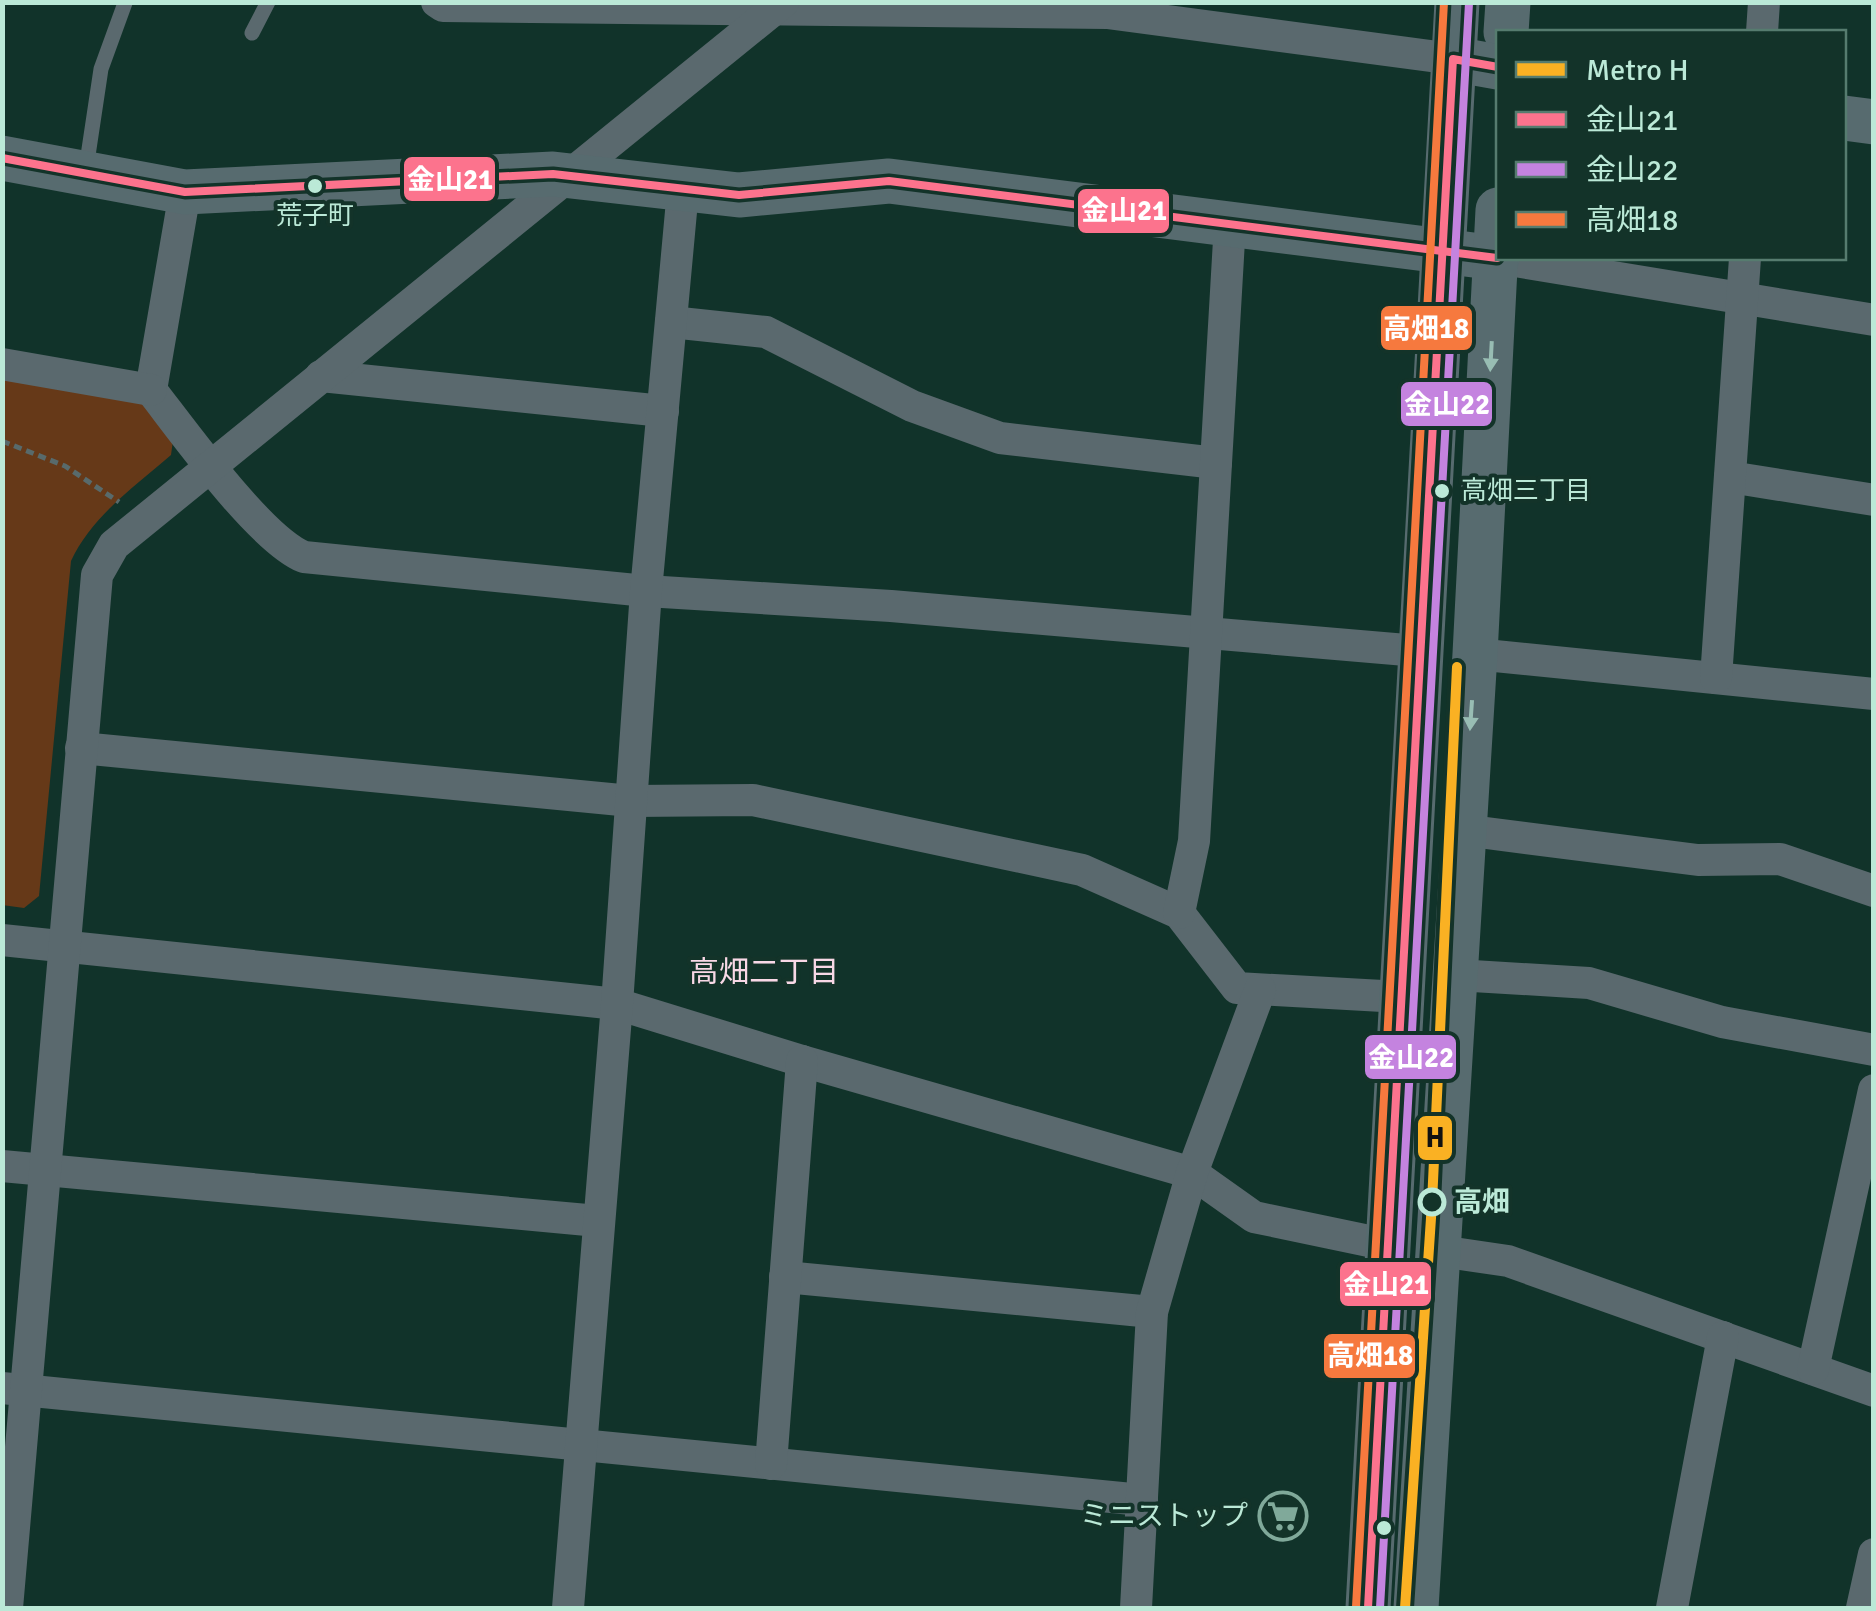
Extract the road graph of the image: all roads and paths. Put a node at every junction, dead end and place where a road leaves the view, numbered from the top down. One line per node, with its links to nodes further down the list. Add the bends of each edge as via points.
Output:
1 (268, 2): 11 (lane)
2 (437, 2): 7 (street)
3 (1456, 2): 12 (street)
4 (1508, 2): 9 (street)
5 (1764, 2): 10 (street)
6 (125, 3): 17 (lane, via 101,70)
7 (770, 7): 8 (street); 18 (street)
8 (1114, 8): 12 (street)
9 (1506, 30)
10 (1762, 30)
11 (252, 34)
12 (1453, 59): 13 (street); 22 (street)
13 (1496, 67)
14 (1846, 118): 15 (street)
15 (1874, 122)
16 (2, 158): 17 (street)
17 (86, 173): 20 (street)
18 (572, 176): 19 (street); 20 (street); 30 (street)
19 (683, 190): 21 (street, via 739,195 888,180); 28 (street)
20 (185, 192): 31 (street)
21 (1230, 224): 22 (street); 34 (street)
22 (1443, 253): 23 (street); 41 (street)
23 (1496, 258): 42 (street, one-way to 42)
24 (1508, 260): 26 (street)
25 (1745, 260): 26 (street)
26 (1742, 300): 27 (street); 36 (street)
27 (1874, 320)
28 (671, 322): 32 (street); 34 (street, via 766,332 912,406 1000,438)
29 (2, 364): 31 (street)
30 (321, 376): 32 (street); 35 (street)
31 (151, 390): 35 (street)
32 (663, 411): 39 (street)
33 (2, 440): 38 (path, via 65,466)
34 (1216, 463): 40 (street)
35 (210, 466): 38 (street); 39 (street, via 286,550 304,557)
36 (1730, 478): 37 (street); 43 (street)
37 (1874, 500)
38 (145, 519): 45 (street, via 114,545 96,575)
39 (646, 592): 40 (street); 46 (street)
40 (1207, 632): 41 (street); 49 (street, via 1194,841)
41 (1418, 651): 54 (street)
42 (1475, 654): 43 (street); 47 (street, one-way to 47)
43 (1716, 678): 44 (street)
44 (1874, 694)
45 (81, 748): 46 (street); 51 (street)
46 (631, 801): 49 (street, via 753,800 1082,870); 55 (street)
47 (1464, 830): 48 (street, via 1698,860 1780,860); 52 (street)
48 (1874, 891)
49 (1179, 913): 53 (street, via 1237,988)
50 (2, 940): 51 (street)
51 (66, 948): 55 (street); 60 (street)
52 (1456, 976): 56 (street, via 1589,983 1722,1022); 64 (street)
53 (1260, 990): 54 (street); 61 (street)
54 (1401, 996): 63 (street)
55 (617, 1004): 57 (street); 62 (street)
56 (1874, 1050)
57 (802, 1061): 61 (street); 65 (street)
58 (1874, 1090): 68 (street)
59 (2, 1166): 60 (street)
60 (46, 1171): 62 (street); 69 (street)
61 (1192, 1173): 63 (street, via 1254,1217); 66 (street)
62 (598, 1221): 71 (street)
63 (1388, 1245): 78 (street)
64 (1440, 1251): 67 (street, via 1508,1261); 79 (street)
65 (786, 1277): 66 (street); 72 (street)
66 (1152, 1312): 73 (street)
67 (1723, 1338): 68 (street); 80 (street)
68 (1813, 1370): 70 (street)
69 (14, 1389): 71 (street); 75 (street)
70 (1874, 1391)
71 (579, 1446): 72 (street); 76 (street)
72 (771, 1464): 73 (street)
73 (1142, 1500): 77 (street)
74 (1874, 1554): 81 (street)
75 (7, 1608)
76 (568, 1608)
77 (1136, 1608)
78 (1368, 1608)
79 (1416, 1608)
80 (1672, 1608)
81 (1862, 1608)

